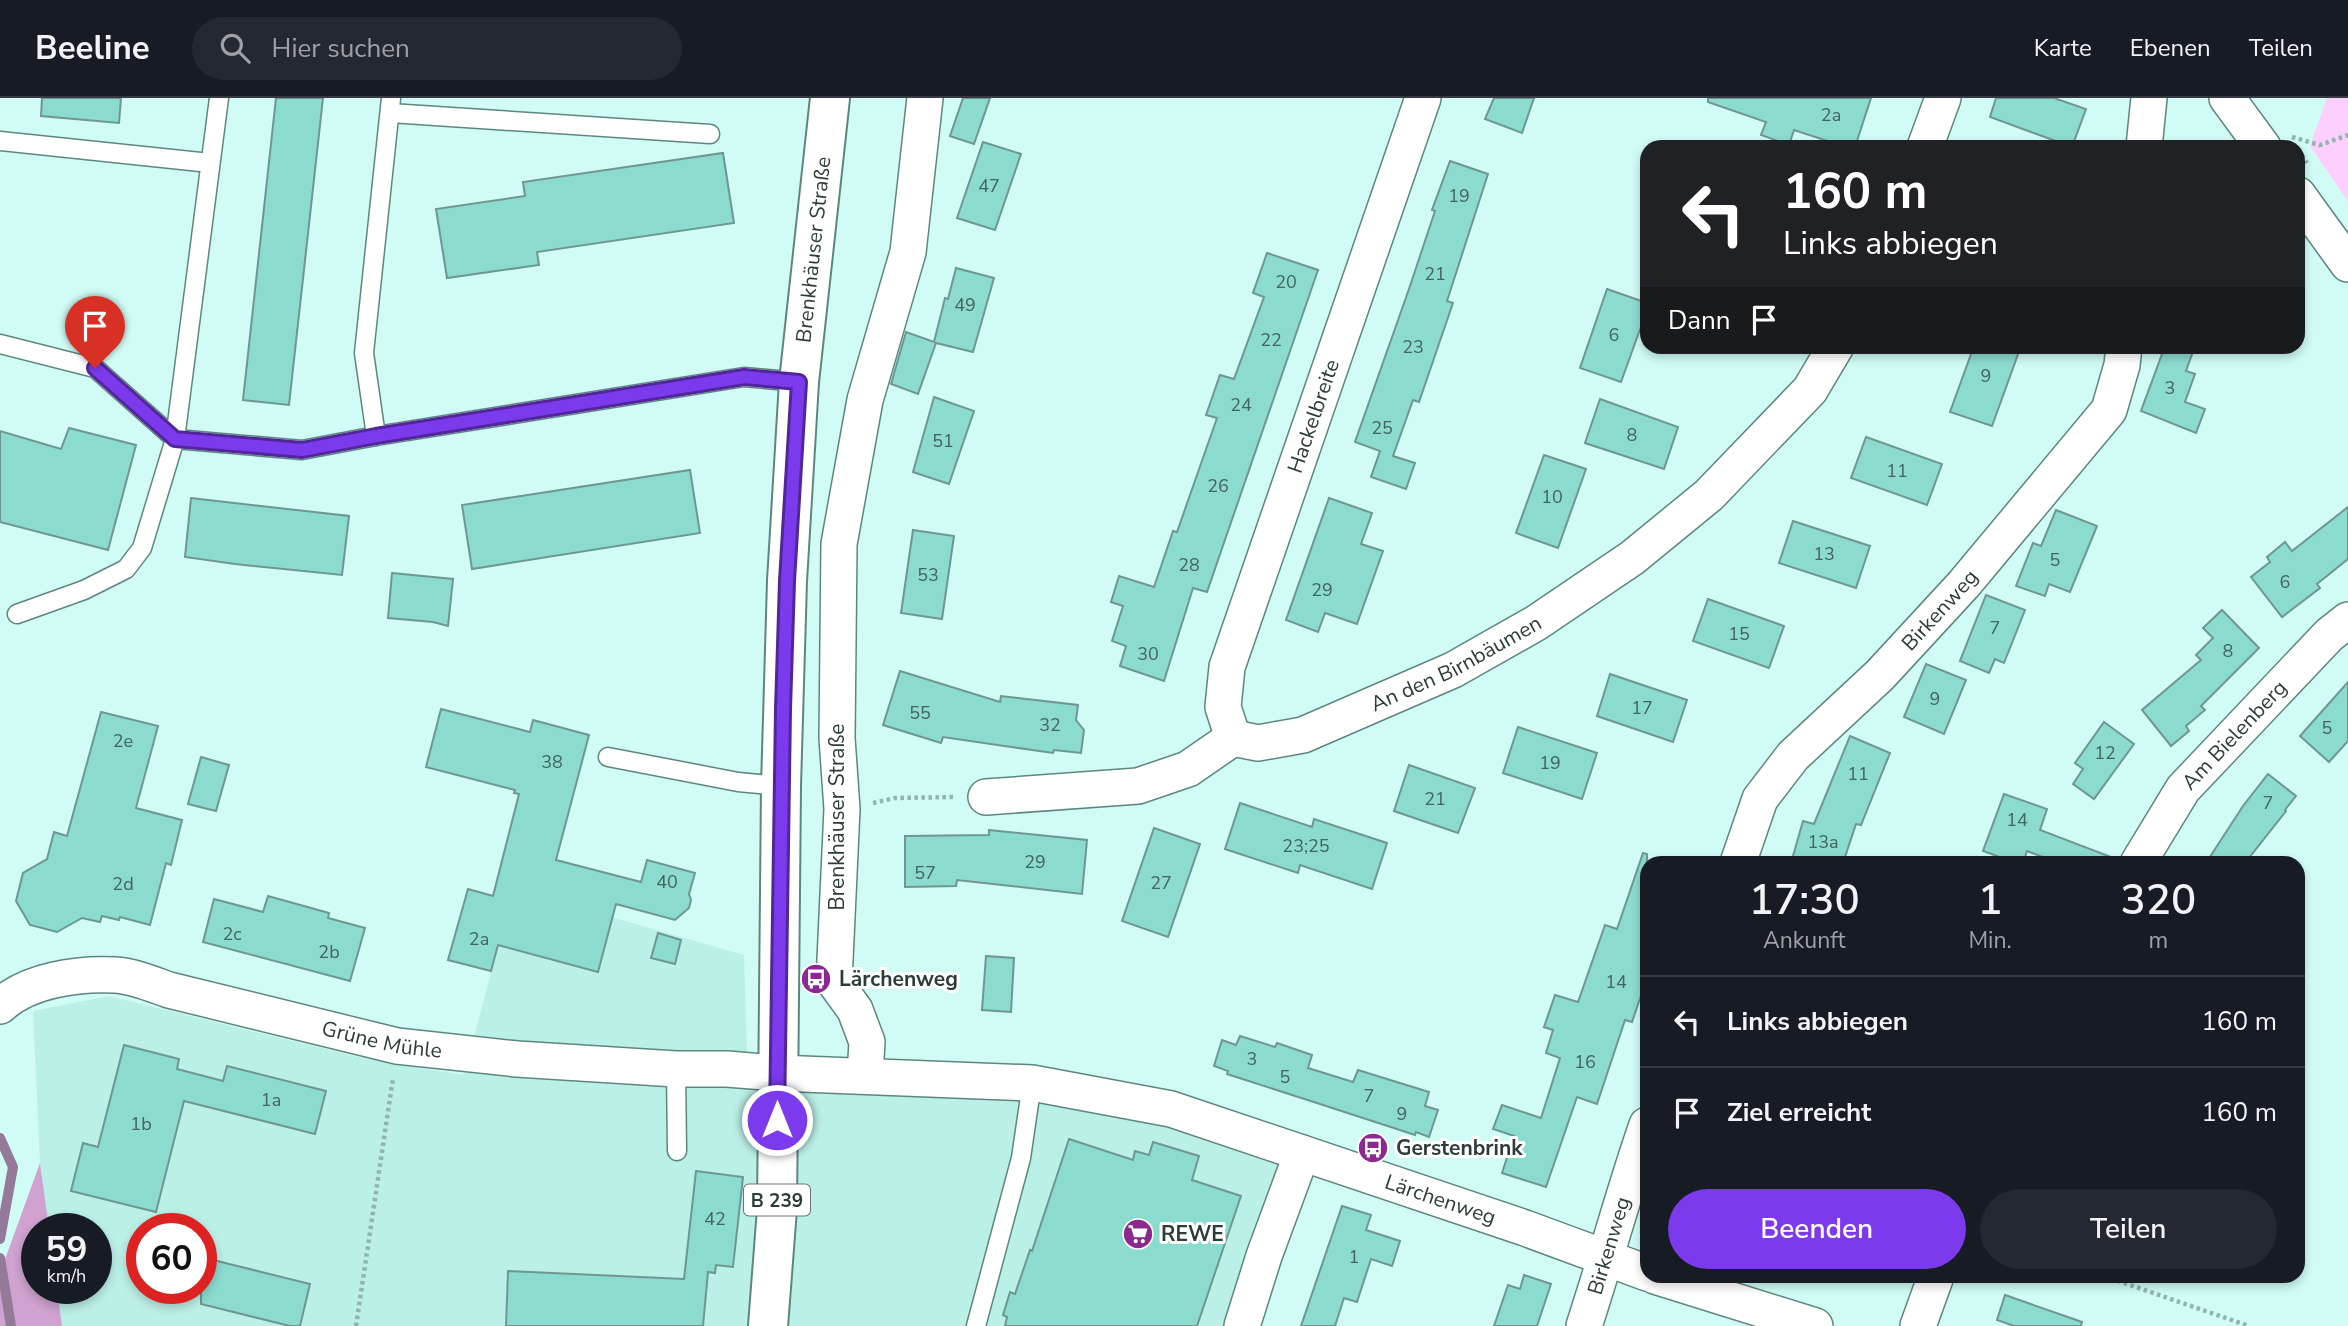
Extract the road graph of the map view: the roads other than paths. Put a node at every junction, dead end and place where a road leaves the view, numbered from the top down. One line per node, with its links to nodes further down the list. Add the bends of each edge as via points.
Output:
1 (219, 98): 14 (lane)
2 (830, 98): 20 (main road, Brenkhäuser Straße / B 239)
3 (925, 98): 34 (street, Brenkhäuser Straße, via 908,252 865,400 839,544 837,738 842,809 834,981 855,1010 867,1042)
4 (1423, 98): 25 (street, Hackelbreite, via 1227,667 1223,707)
5 (1943, 98): 10 (street)
6 (2149, 98): 11 (street)
7 (2227, 98): 12 (street)
8 (391, 105): 9 (lane); 21 (lane, via 364,353)
9 (710, 134)
10 (1928, 140)
11 (2145, 140)
12 (2274, 140)
13 (0, 141): 14 (lane)
14 (210, 163): 22 (lane)
15 (2305, 205): 16 (street)
16 (2348, 264)
17 (0, 344): 22 (lane, via 95,368)
18 (1831, 354): 25 (street, An den Birnbäumen, via 1810,390 1709,495 1632,558 1536,622 1453,670 1303,734 1258,743)
19 (2123, 354): 29 (street, Birkenweg, via 2109,410 1964,584 1880,675 1793,756 1760,799)
20 (799, 382): 21 (lane, via 744,377); 27 (main road, Brenkhäuser Straße / B 239)
21 (376, 436): 22 (lane, via 302,450)
22 (175, 439): 23 (lane, via 142,548 126,569)
23 (17, 614)
24 (2348, 620): 30 (street, Am Bielenberg, via 2183,789)
25 (1233, 738): 28 (street, via 1188,769 1138,786)
26 (608, 757): 27 (lane)
27 (781, 786): 33 (main road, Brenkhäuser Straße / B 239)
28 (986, 797)
29 (1740, 856)
30 (2141, 856)
31 (3, 998): 32 (street, Grüne Mühle, via 39,982 116,975 397,1046)
32 (676, 1069): 33 (street, Grüne Mühle); 37 (lane)
33 (777, 1073): 34 (street, Lärchenweg); 43 (main road, Brenkhäuser Straße / B 239, via 777,1209)
34 (865, 1076): 35 (street, Lärchenweg)
35 (1032, 1083): 38 (street, Lärchenweg, via 1171,1109); 44 (lane, via 1021,1158)
36 (1640, 1145): 39 (street, Birkenweg)
37 (677, 1151)
38 (1302, 1153): 39 (street, Lärchenweg); 45 (street)
39 (1607, 1257): 40 (street, Lärchenweg); 46 (street, Birkenweg)
40 (1640, 1270)
41 (1677, 1283): 47 (street)
42 (1933, 1283): 48 (street)
43 (768, 1326)
44 (976, 1326)
45 (1242, 1326)
46 (1584, 1326)
47 (1815, 1326)
48 (1918, 1326)

